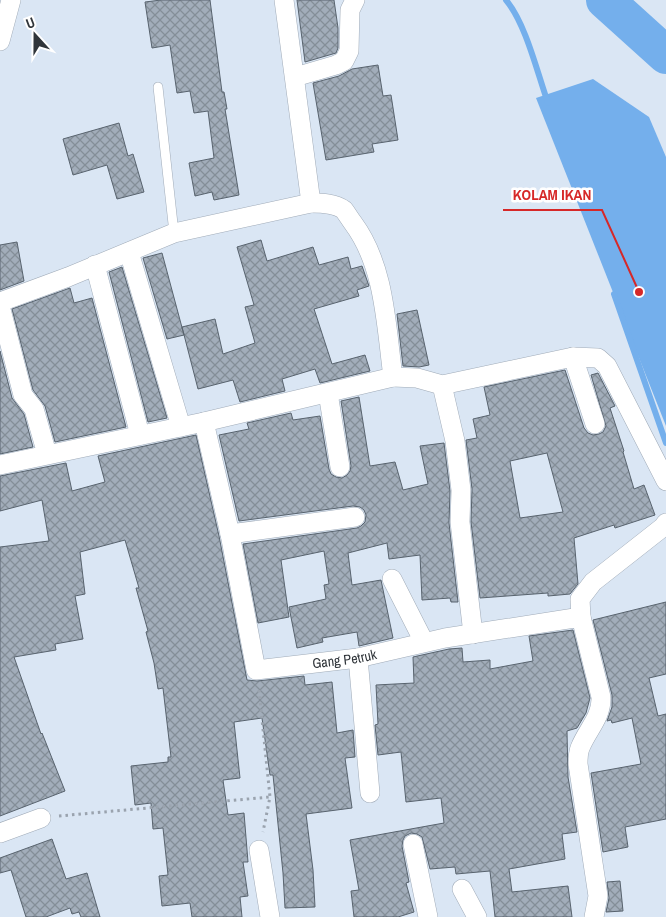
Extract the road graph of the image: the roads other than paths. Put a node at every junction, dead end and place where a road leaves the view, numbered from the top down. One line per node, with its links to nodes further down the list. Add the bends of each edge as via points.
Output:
1 (11, 0): 4 (street)
2 (284, 0): 5 (street)
3 (355, 0): 5 (street, via 350,10 349,51 344,60)
4 (0, 41)
5 (295, 77): 7 (street)
6 (158, 87): 8 (lane)
7 (311, 203): 8 (street); 14 (street, via 326,203 343,209 362,235 375,265)
8 (174, 232): 9 (street)
9 (129, 252): 10 (street); 19 (street)
10 (95, 265): 11 (street); 20 (street)
11 (0, 302)
12 (0, 306): 21 (street, via 23,395 34,409)
13 (572, 357): 15 (street); 18 (street); 24 (street, via 598,358 607,366)
14 (393, 376): 15 (street); 16 (street)
15 (442, 385): 30 (street, via 455,441 461,490 460,522)
16 (328, 393): 17 (street); 23 (street)
17 (204, 422): 19 (street); 27 (street)
18 (595, 424)
19 (181, 426): 20 (street)
20 (140, 435): 21 (street)
21 (47, 454): 22 (street)
22 (0, 465)
23 (340, 467)
24 (666, 481)
25 (355, 517): 27 (street)
26 (666, 523): 29 (street, via 593,582 580,599)
27 (230, 534): 32 (street, Gang Petruk, via 256,670)
28 (392, 578): 31 (street)
29 (582, 617): 30 (street, Gang Petruk); 42 (street, via 601,697 595,721 579,750 578,764 598,896)
30 (473, 634): 31 (street, Gang Petruk)
31 (424, 642): 32 (street, Gang Petruk)
32 (358, 658): 33 (street)
33 (370, 793)
34 (41, 818): 35 (street)
35 (0, 833)
36 (413, 844): 40 (street)
37 (260, 850): 39 (street)
38 (462, 889): 41 (street)
39 (270, 917)
40 (428, 917)
41 (477, 917)
42 (594, 917)

